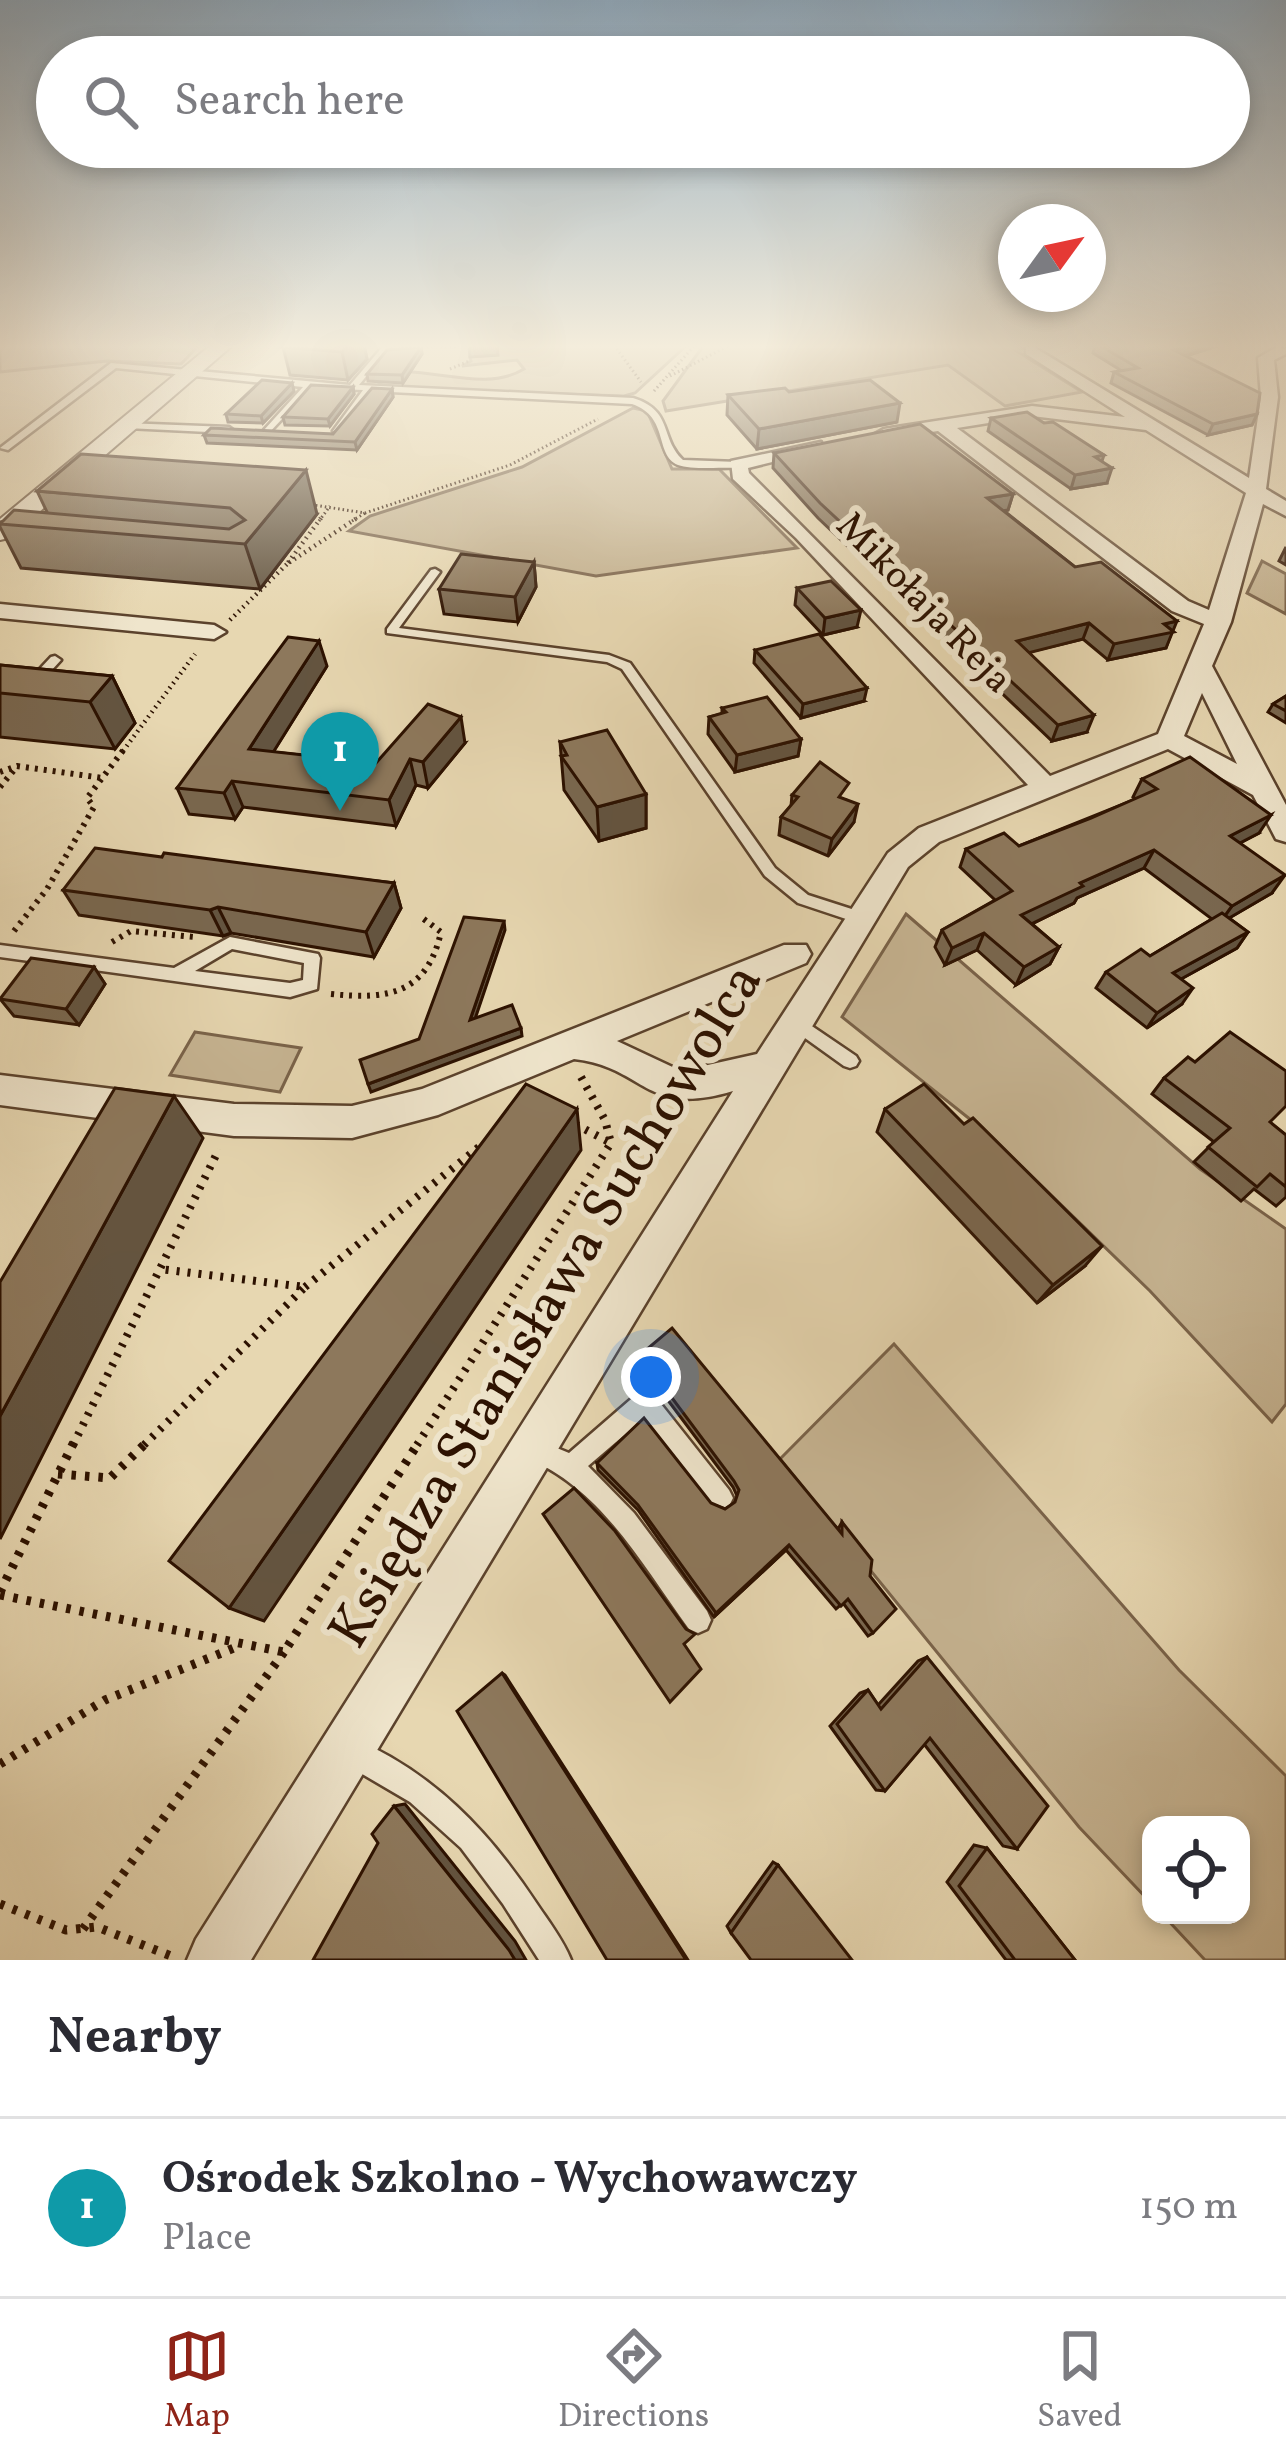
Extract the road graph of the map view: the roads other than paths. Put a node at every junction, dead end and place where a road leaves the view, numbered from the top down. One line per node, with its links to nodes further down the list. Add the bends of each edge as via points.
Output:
1 (19, 436): 7 (lane)
2 (115, 436): 12 (street)
3 (669, 436): 9 (lane, via 681,463)
4 (957, 436): 15 (street, via 1180,605)
5 (1168, 436): 10 (street)
6 (826, 445): 9 (street, Mikołaja Reja)
7 (4, 448)
8 (1276, 448): 10 (street)
9 (738, 465): 21 (street, Mikołaja Reja)
10 (1255, 491): 11 (street); 15 (street)
11 (1286, 510)
12 (6, 538)
13 (435, 572): 24 (lane, via 392,631 626,666 770,872 803,899)
14 (0, 611): 16 (street)
15 (1219, 622): 18 (street)
16 (214, 632)
17 (55, 660): 19 (lane, via 24,693)
18 (1202, 669): 20 (street); 22 (street)
19 (0, 692)
20 (1169, 739): 21 (street); 22 (street)
21 (1045, 788): 24 (street, Księdza Stanisława Suchowolca, via 929,835 898,860)
22 (1274, 795): 23 (street)
23 (1286, 832)
24 (858, 917): 28 (street, Księdza Stanisława Suchowolca)
25 (0, 951): 27 (lane)
26 (795, 954): 29 (street)
27 (175, 975): 27 (lane, via 304,989 315,972 312,958 230,943)
28 (797, 1023): 30 (lane); 31 (street, Księdza Stanisława Suchowolca)
29 (573, 1055): 31 (street, via 596,1047 678,1088); 32 (street, via 352,1122 234,1120)
30 (850, 1060)
31 (772, 1064): 33 (street, Księdza Stanisława Suchowolca, via 664,1232)
32 (0, 1090)
33 (553, 1458): 34 (lane, via 645,1402); 35 (lane, via 586,1477); 36 (street, Księdza Stanisława Suchowolca)
34 (721, 1498)
35 (698, 1620)
36 (350, 1751): 37 (street, Księdza Stanisława Suchowolca); 38 (lane, via 428,1796 489,1854)
37 (194, 1958)
38 (556, 1960)

